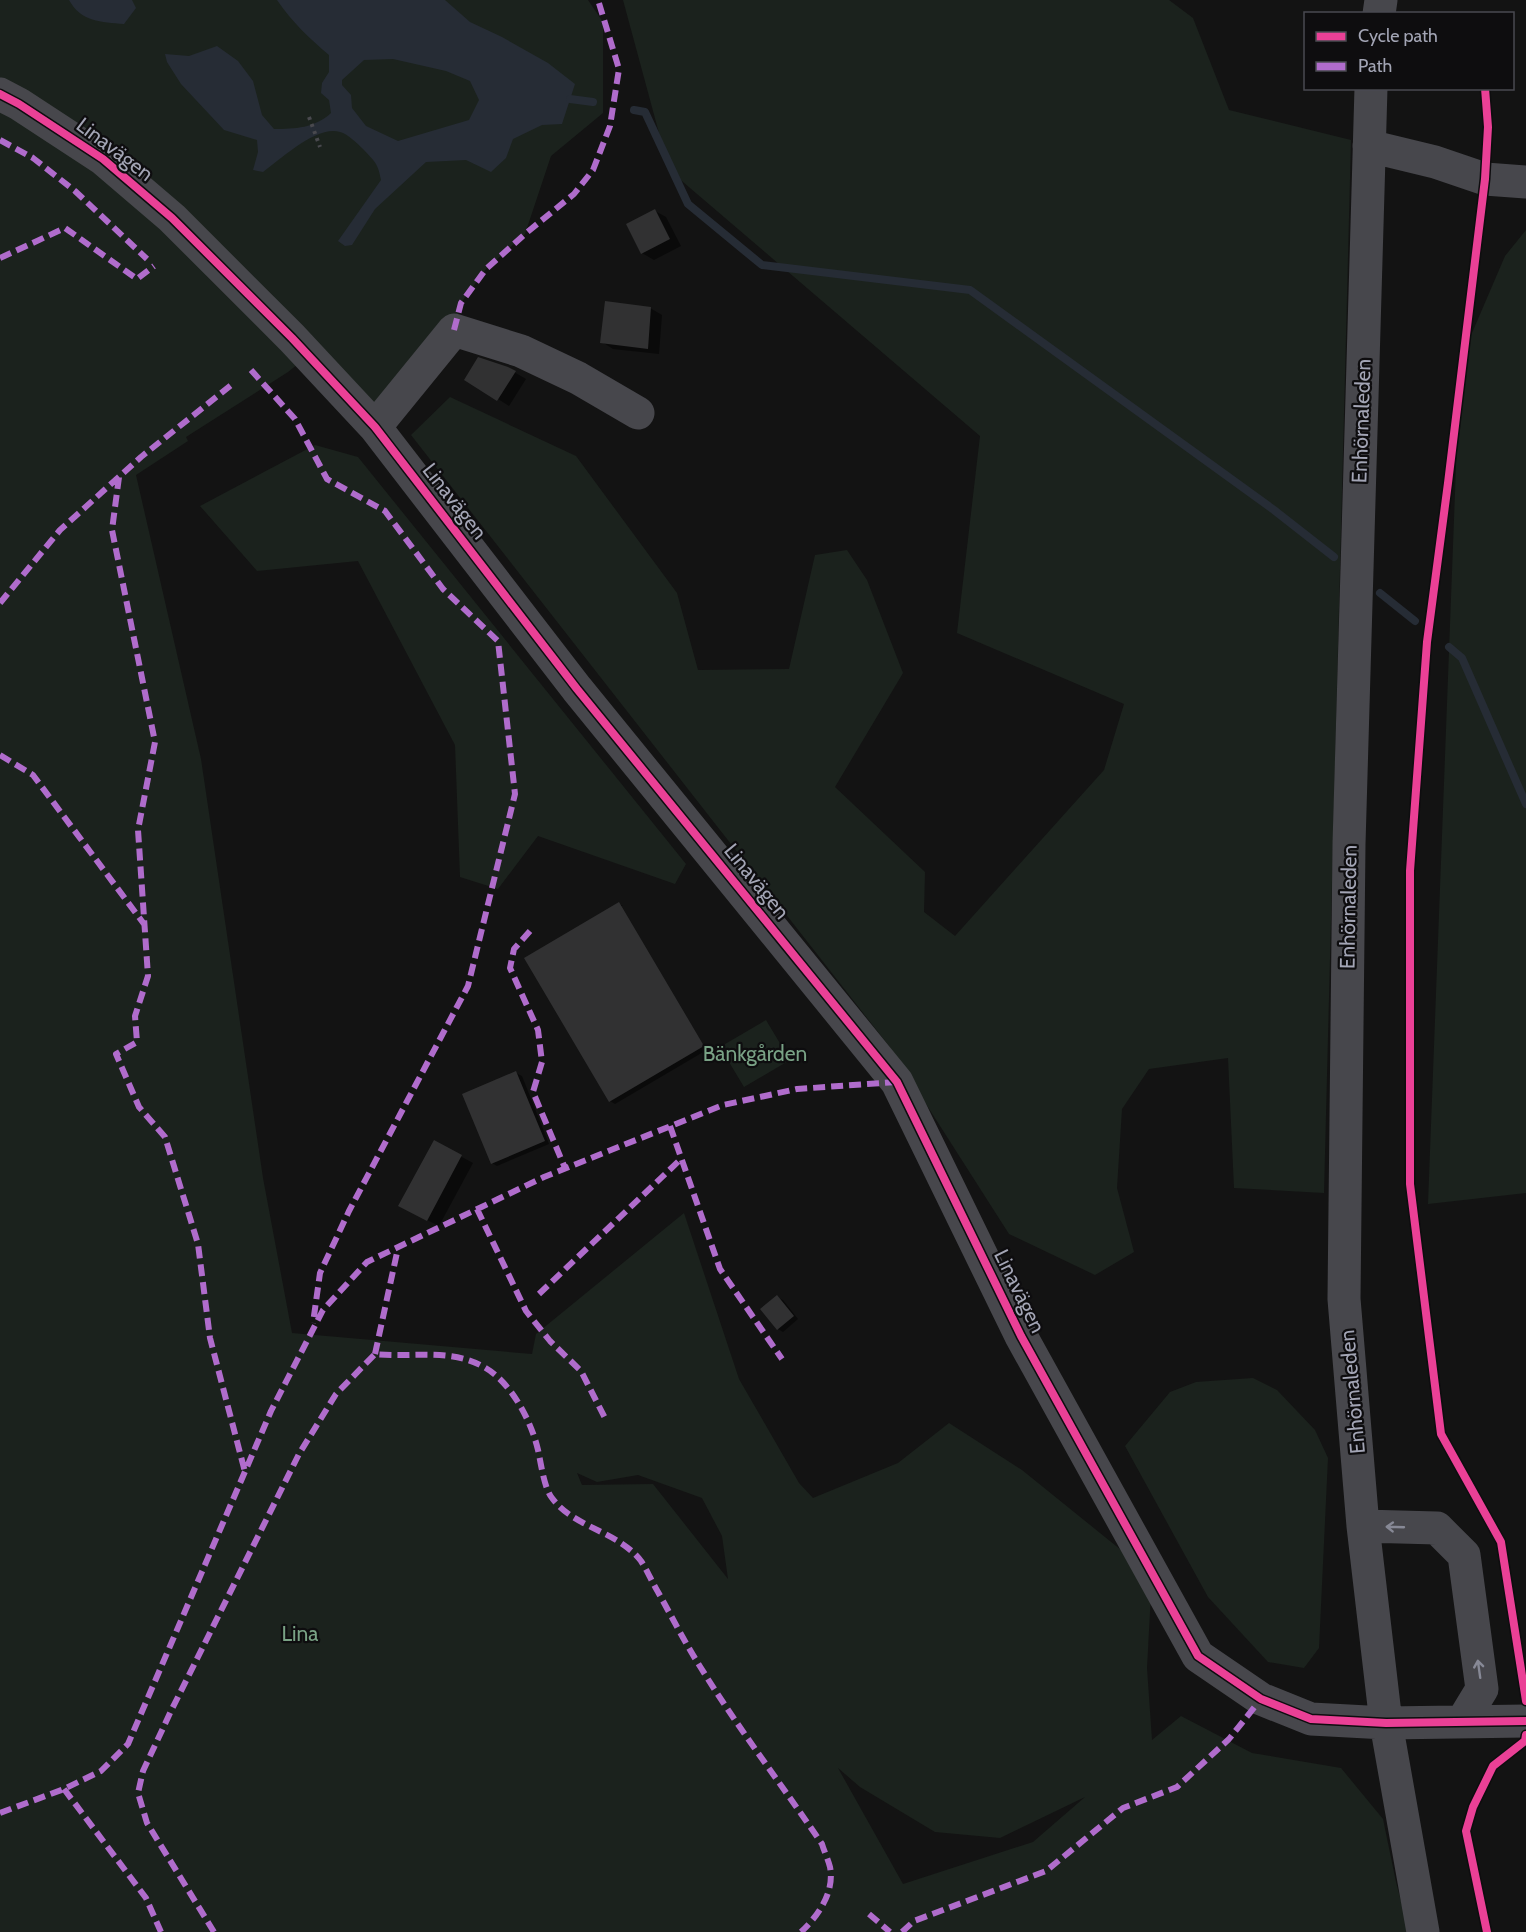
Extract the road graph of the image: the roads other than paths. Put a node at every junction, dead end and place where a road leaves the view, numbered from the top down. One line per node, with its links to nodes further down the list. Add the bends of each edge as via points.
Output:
1 (1371, 90): 3 (street, Enhörnaleden)
2 (0, 94): 6 (street, Linavägen, via 103,159 172,218)
3 (1369, 146): 4 (street, via 1485,179); 7 (street, Enhörnaleden, via 1348,844 1344,1299)
4 (1526, 182)
5 (638, 413): 6 (street, via 521,351 454,330)
6 (375, 427): 10 (street, Linavägen, via 578,688 897,1082 1022,1336 1198,1656 1261,1699 1311,1719)
7 (1363, 1526): 9 (street, one-way to 7, via 1482,1689 1464,1555 1437,1528); 10 (street, Enhörnaleden)
8 (1526, 1721): 9 (street, Linavägen)
9 (1462, 1722): 10 (street, Linavägen)
10 (1386, 1723): 11 (street, Enhörnaleden)
11 (1423, 1932)

